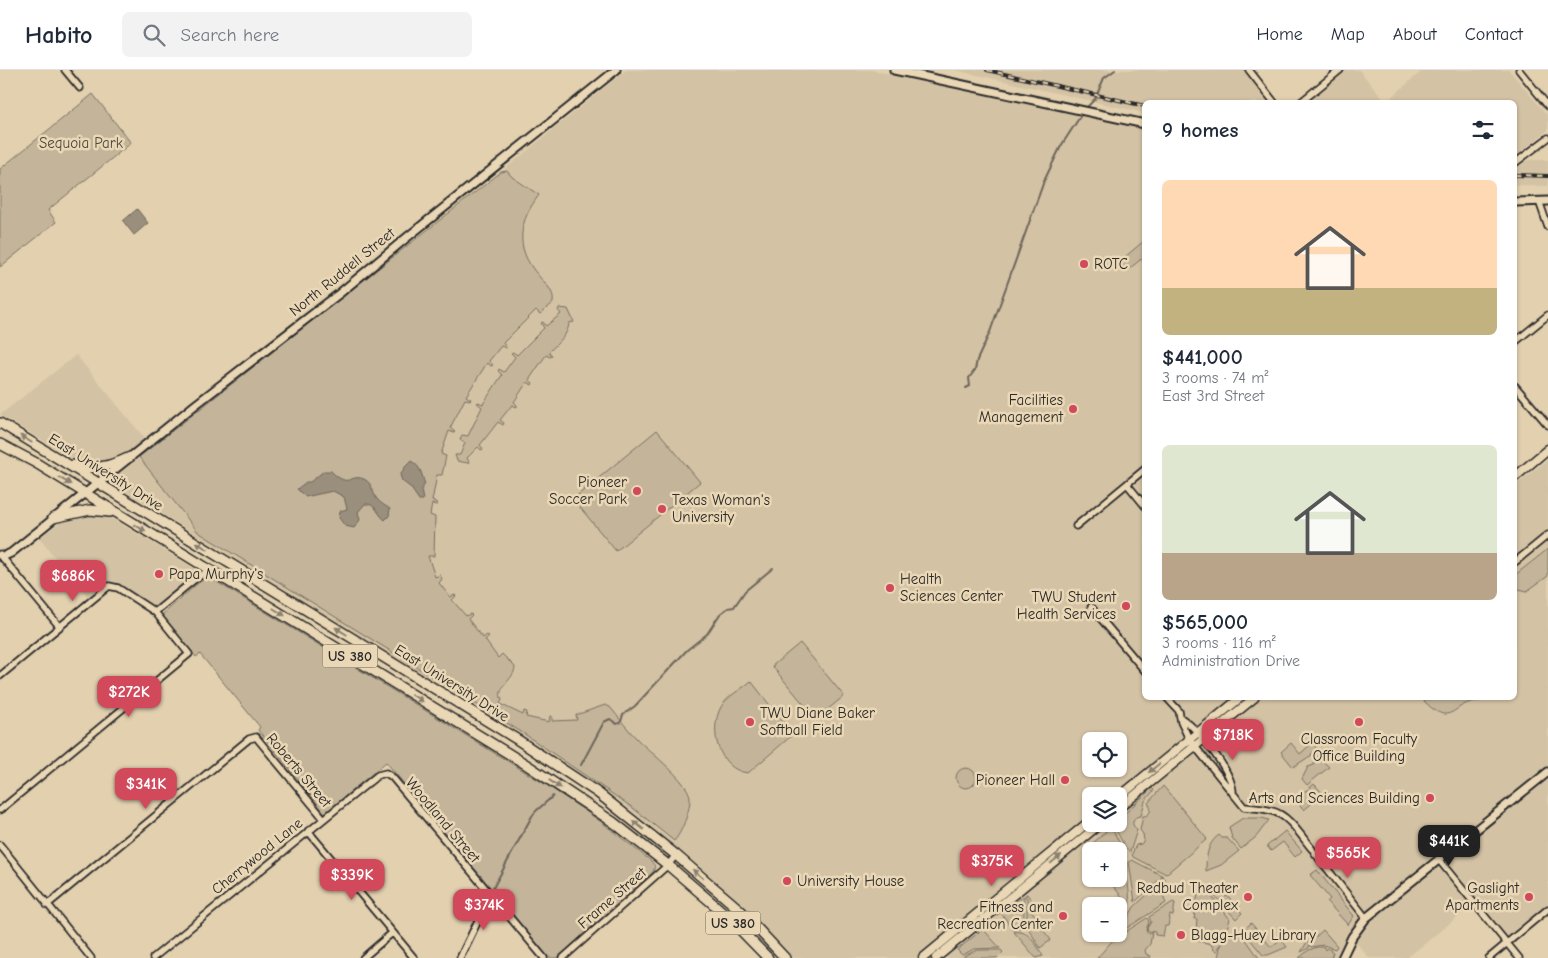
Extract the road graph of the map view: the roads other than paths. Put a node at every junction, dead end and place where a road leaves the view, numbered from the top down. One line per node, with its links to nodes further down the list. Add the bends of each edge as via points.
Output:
1 (65, 70): 7 (street)
2 (616, 70): 25 (street, North Ruddell Street, via 340,293)
3 (894, 70): 11 (street)
4 (1248, 70): 8 (street)
5 (1340, 70): 9 (street)
6 (1519, 70): 10 (street)
7 (80, 88)
8 (1272, 100)
9 (1303, 100)
10 (1548, 106)
11 (1142, 123)
12 (1548, 138): 13 (street)
13 (1517, 162)
14 (1539, 201): 15 (street); 16 (street); 17 (street)
15 (1548, 201)
16 (1517, 202)
17 (1548, 227)
18 (1548, 315): 19 (street)
19 (1517, 340)
20 (1517, 388): 22 (street)
21 (0, 423): 26 (main road, East University Drive / US 380, one-way to 21)
22 (1548, 425)
23 (0, 444): 31 (main road, East University Drive / US 380, one-way to 31)
24 (1548, 450): 28 (main road)
25 (130, 456): 26 (main road, via 113,465 92,468); 29 (street, North Ruddell Street)
26 (58, 459): 29 (main road, East University Drive / US 380)
27 (1142, 472): 30 (street)
28 (1517, 475)
29 (97, 484): 31 (street, North Ruddell Street); 64 (main road, East University Drive / US 380, one-way to 29, via 598,793 518,740)
30 (1127, 484): 32 (street); 35 (street)
31 (84, 493): 33 (main road, East University Drive / US 380); 34 (street, North Ruddell Street)
32 (1142, 502)
33 (115, 513): 34 (main road, via 90,510); 39 (main road, East University Drive / US 380, one-way to 39)
34 (54, 518): 37 (street, North Ruddell Street, via 10,553)
35 (1076, 526)
36 (1548, 535): 38 (street)
37 (1, 556): 42 (street)
38 (1517, 560)
39 (210, 570): 41 (street, via 195,578); 66 (main road, East University Drive / US 380, one-way to 66, via 527,765 613,822)
40 (1091, 607): 43 (street)
41 (155, 612): 42 (street, via 118,588 109,586); 58 (street, via 189,654)
42 (59, 626): 44 (street)
43 (1142, 667)
44 (0, 676)
45 (1169, 700): 48 (street)
46 (1238, 700): 49 (main road)
47 (1252, 700): 51 (main road)
48 (1181, 718): 49 (street); 50 (street)
49 (1198, 732): 50 (main road); 51 (street)
50 (1189, 739): 52 (street); 55 (main road, one-way to 55)
51 (1203, 739): 52 (main road); 56 (street, via 1226,771)
52 (1194, 746): 56 (street); 57 (main road)
53 (1548, 772): 65 (street)
54 (378, 774): 59 (street, Cherrywood Lane); 67 (street, Woodland Street, via 386,773 392,777)
55 (1127, 790)
56 (1233, 794): 70 (street, via 1244,807 1274,811 1294,826)
57 (1127, 801)
58 (0, 810)
59 (324, 819): 61 (street, Cherrywood Lane); 68 (street, Roberts Street, via 256,737 249,739)
60 (1082, 827): 82 (main road)
61 (308, 831): 71 (street); 74 (street, Cherrywood Lane)
62 (1090, 832): 83 (main road, one-way to 62)
63 (0, 845): 68 (street)
64 (676, 855): 66 (street, Frame Street); 81 (main road, East University Drive / US 380, one-way to 64, via 741,911)
65 (1439, 860): 70 (street); 72 (street)
66 (668, 865): 79 (street, Frame Street); 80 (main road, East University Drive / US 380, via 725,914)
67 (490, 896): 77 (street); 78 (street, Woodland Street)
68 (47, 904): 73 (street)
69 (1548, 909): 72 (street)
70 (1366, 918): 84 (street)
71 (392, 932): 75 (street); 76 (street)
72 (1507, 943): 85 (street); 86 (street)
73 (91, 958)
74 (153, 958)
75 (363, 958)
76 (414, 958)
77 (460, 958)
78 (544, 958)
79 (563, 958)
80 (768, 958)
81 (785, 958)
82 (923, 958)
83 (936, 958)
84 (1342, 958)
85 (1489, 958)
86 (1519, 958)

